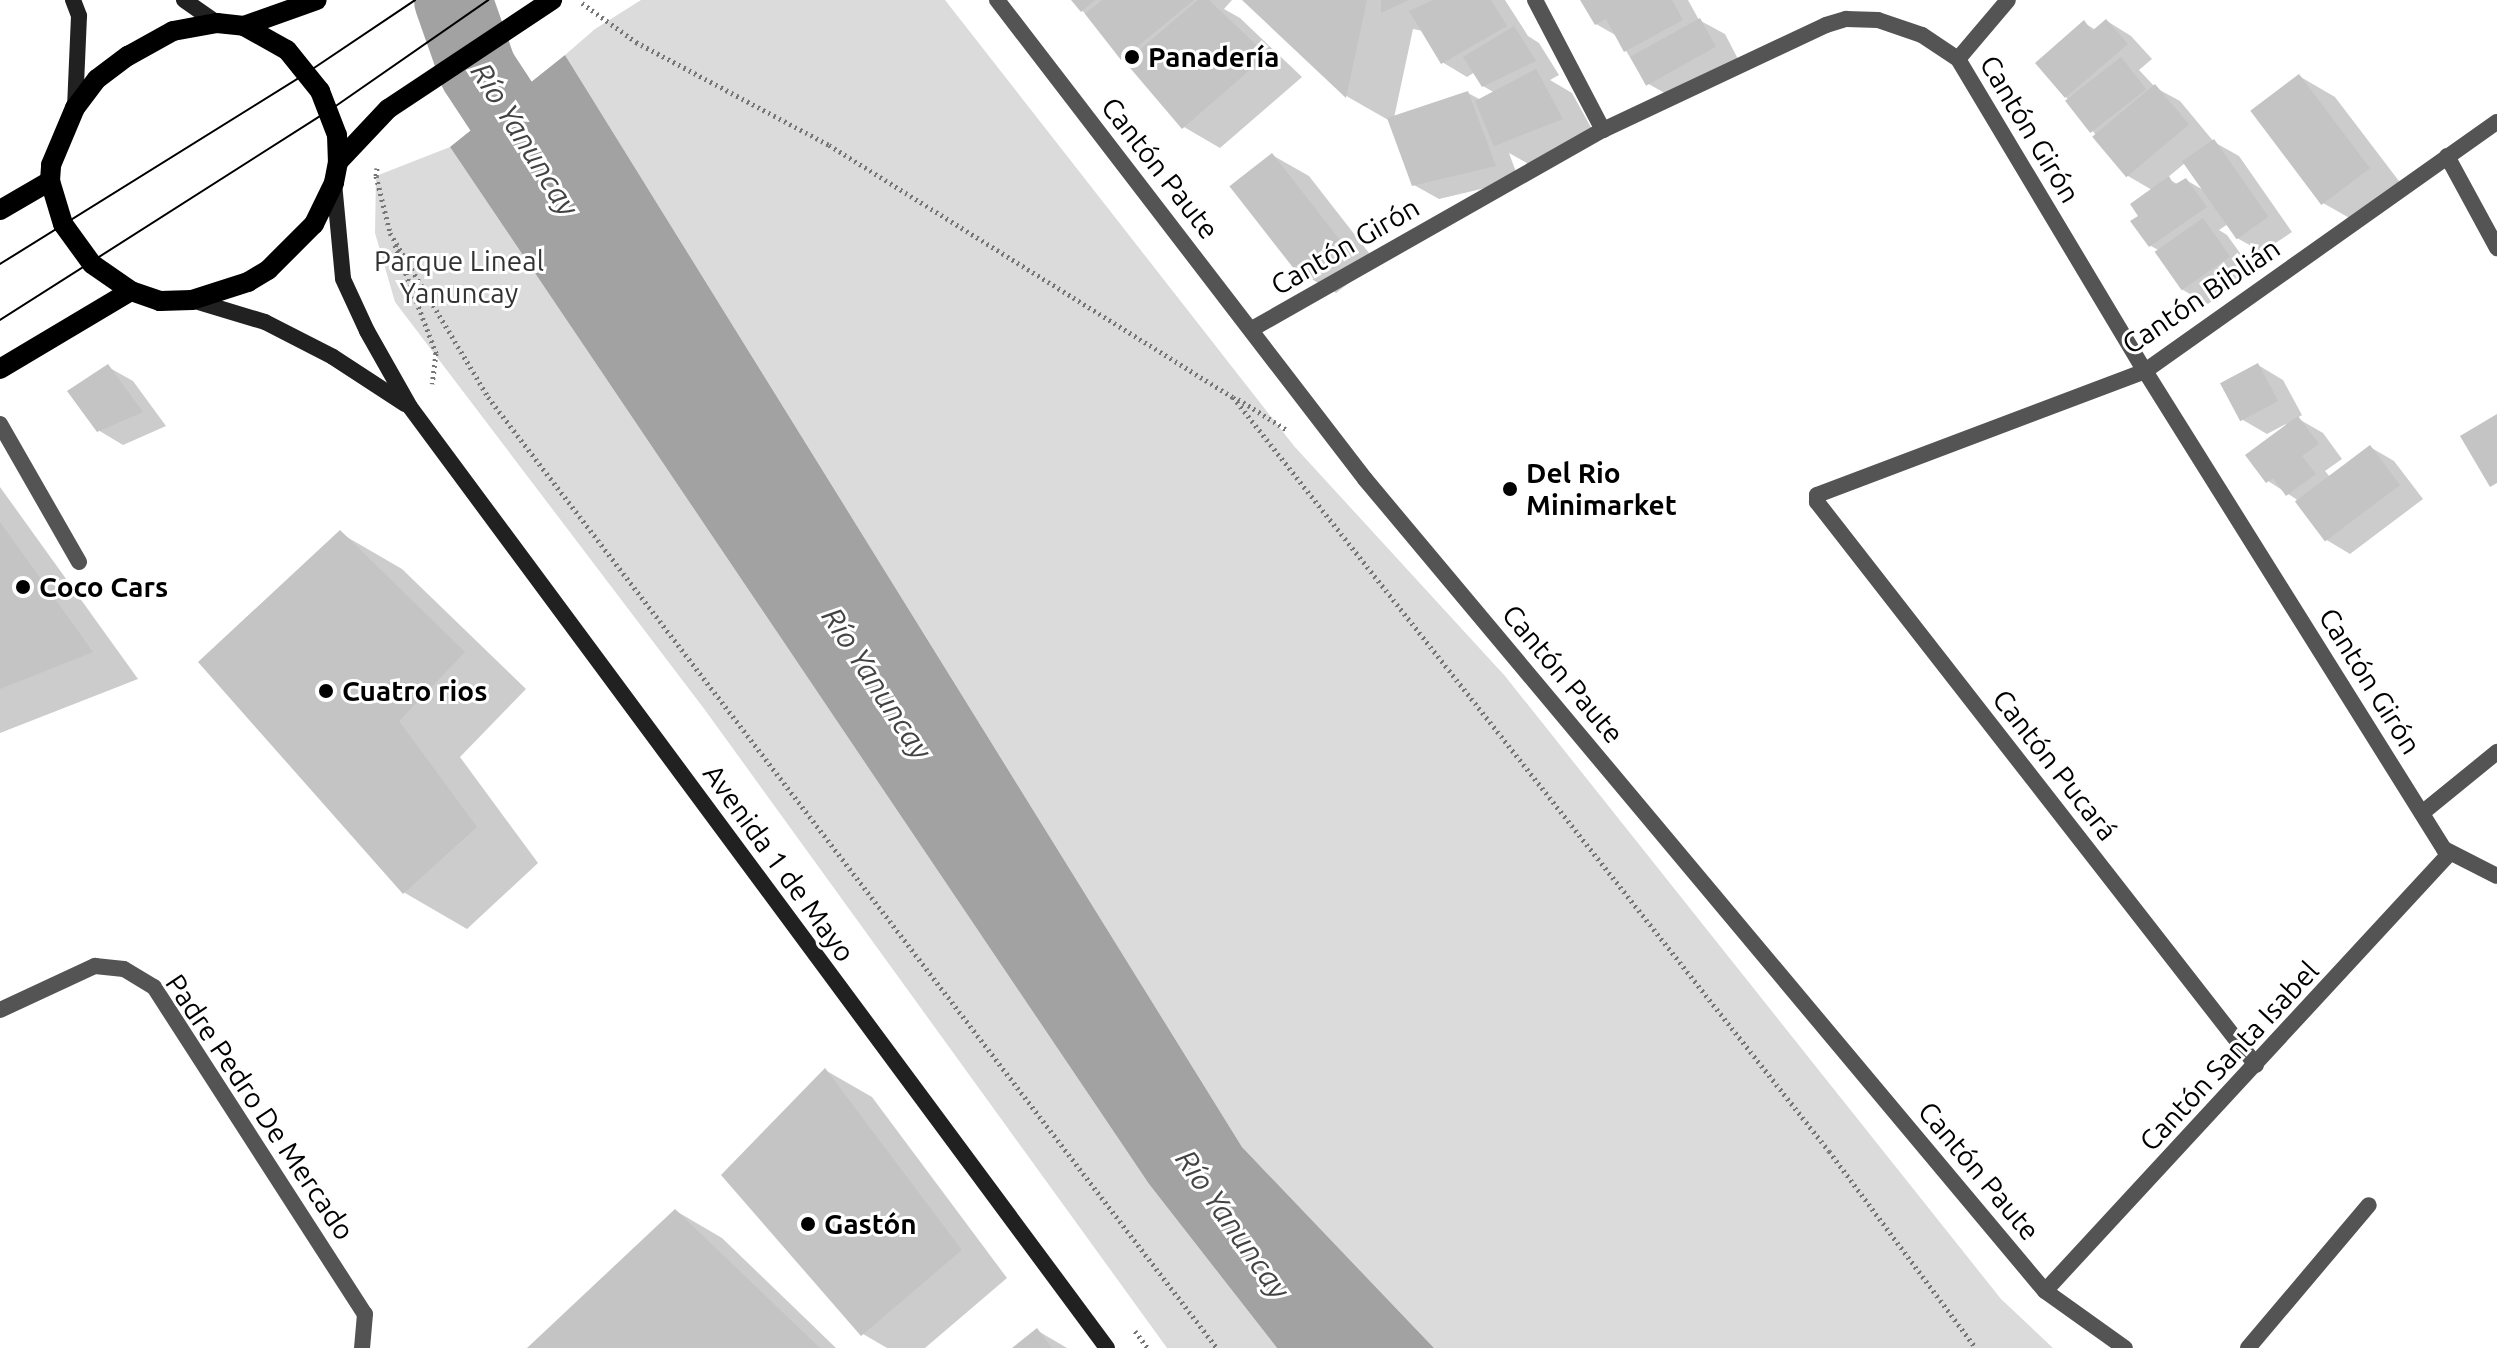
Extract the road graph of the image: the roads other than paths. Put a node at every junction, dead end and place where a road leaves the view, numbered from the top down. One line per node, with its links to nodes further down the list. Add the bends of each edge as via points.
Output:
1 (73, 0): 11 (main road, via 79,16)
2 (184, 0): 8 (main road)
3 (317, 0): 9 (main road)
4 (552, 0): 15 (main road, via 388,109)
5 (997, 0): 22 (street, Cantón Paute)
6 (1535, 0): 13 (street)
7 (2008, 0): 10 (street)
8 (217, 23): 9 (main road); 11 (main road, via 173,31 128,56 97,79)
9 (244, 26): 15 (main road, via 287,50 308,72 330,110)
10 (1958, 59): 13 (street, Cantón Girón, via 1922,35 1893,24 1846,19); 24 (street, Cantón Girón)
11 (75, 108): 16 (main road, via 55,150)
12 (2497, 122): 14 (street, Cantón Biblián)
13 (1603, 130): 22 (street, Cantón Girón)
14 (2447, 156): 19 (street); 24 (street, Cantón Biblián)
15 (338, 162): 17 (main road)
16 (50, 181): 18 (main road); 20 (main road, via 63,224 76,245 92,264)
17 (334, 183): 21 (main road, via 314,224 268,270); 25 (main road, Avenida 1 de Mayo, via 343,279)
18 (0, 210)
19 (2497, 248)
20 (131, 291): 21 (main road, via 160,301); 23 (main road)
21 (192, 300): 25 (main road, Avenida 1 de Mayo, via 265,322 333,357)
22 (1252, 329): 36 (street, Cantón Paute, via 1365,479)
23 (0, 369)
24 (2145, 371): 27 (street, Cantón Biblián); 30 (street, Cantón Girón)
25 (410, 407): 38 (main road, Avenida 1 de Mayo)
26 (0, 424): 28 (street)
27 (1817, 495): 34 (street, Cantón Pucará, via 1817,502)
28 (79, 562)
29 (2497, 752): 30 (street)
30 (2422, 813): 31 (street, Cantón Girón)
31 (2449, 854): 32 (street); 34 (street, Cantón Santa Isabel)
32 (2497, 876)
33 (0, 1010): 37 (street, Padre Pedro De Mercado, via 95,966 124,969 154,987 365,1314)
34 (2256, 1065): 36 (street, Cantón Santa Isabel)
35 (2369, 1205): 40 (street)
36 (2045, 1291): 39 (street, Cantón Paute)
37 (362, 1348)
38 (1107, 1348)
39 (2125, 1348)
40 (2248, 1348)

